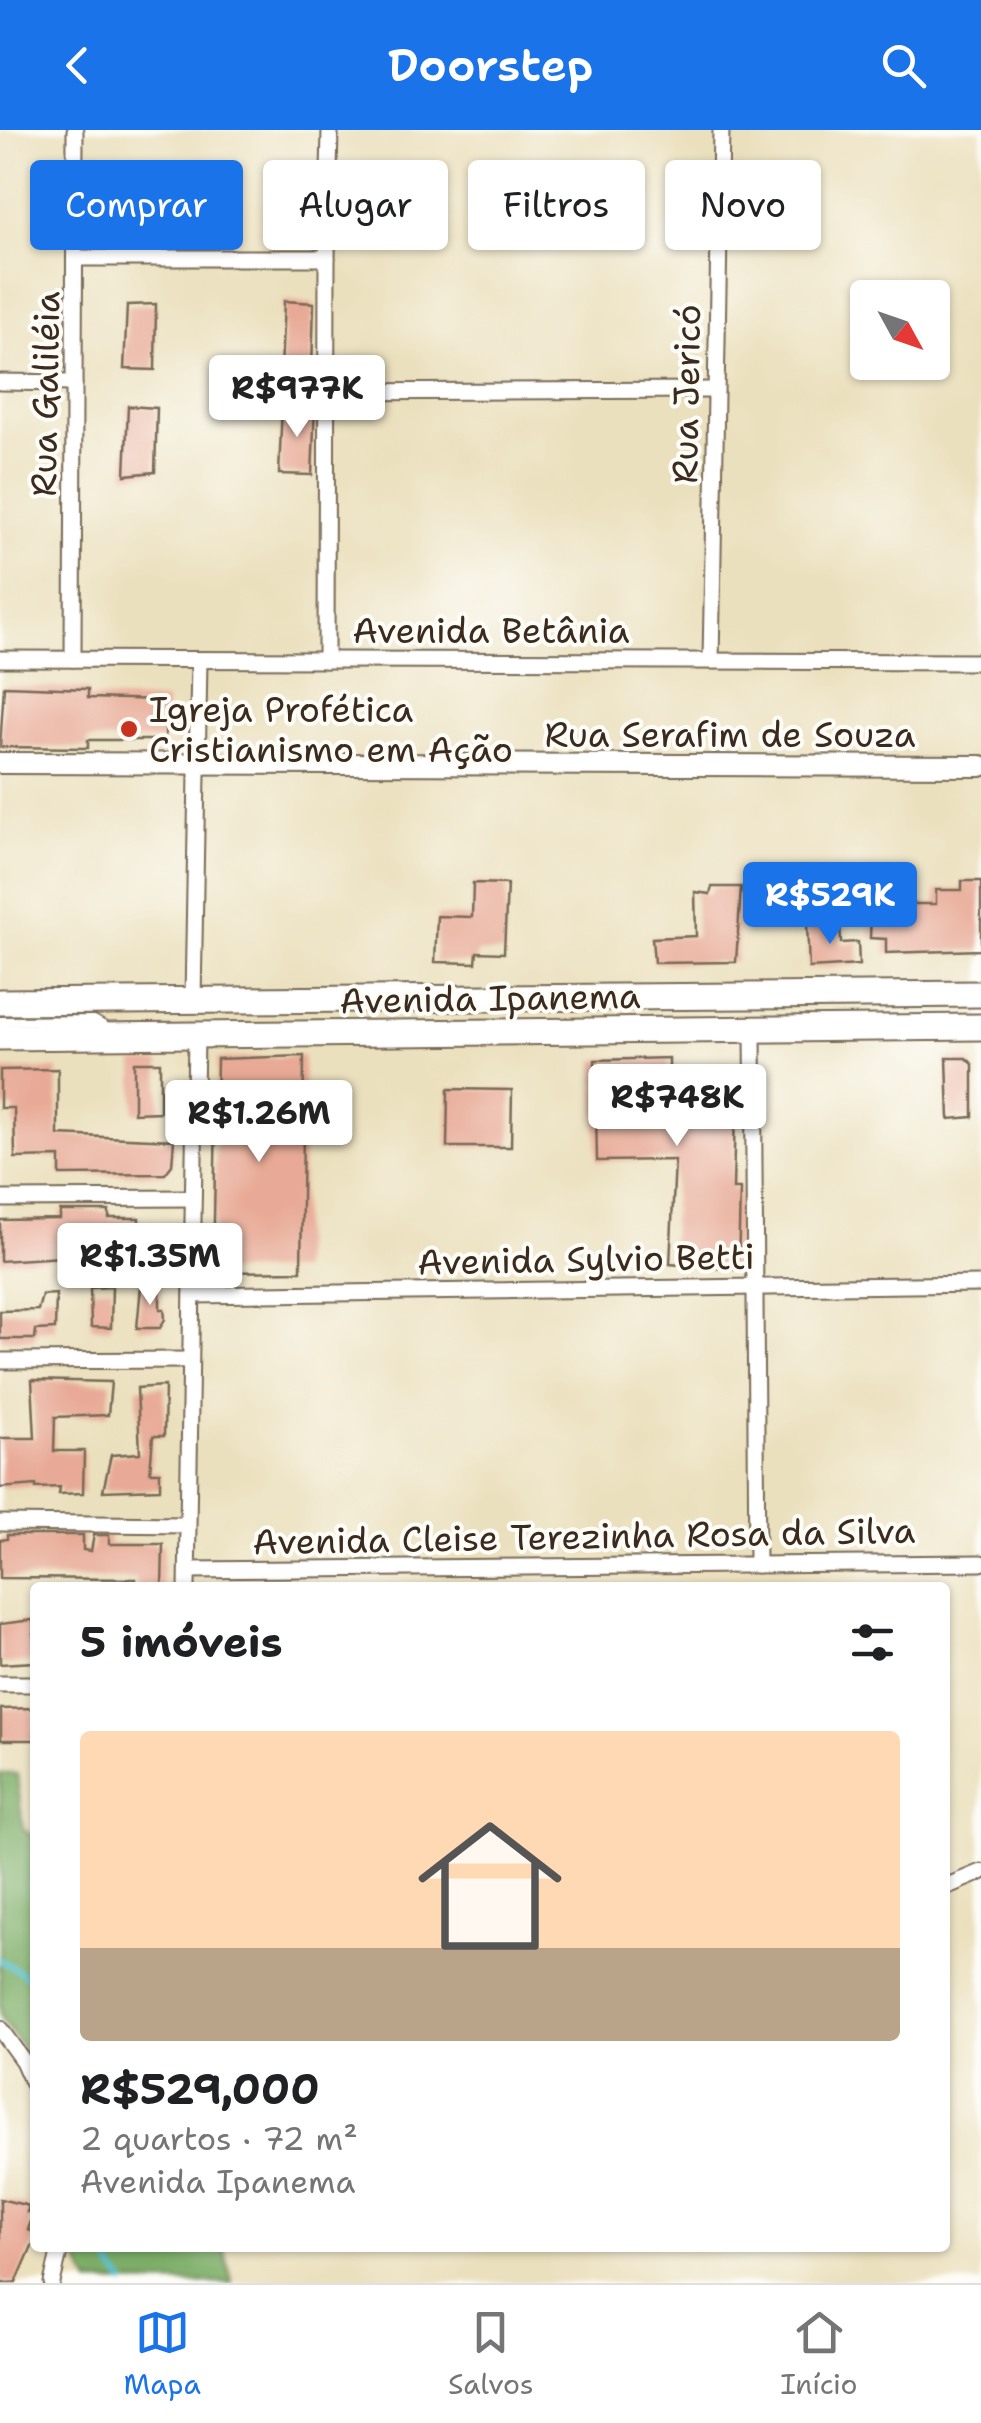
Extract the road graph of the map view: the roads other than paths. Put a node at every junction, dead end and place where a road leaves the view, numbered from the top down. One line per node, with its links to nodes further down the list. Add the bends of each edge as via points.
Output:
1 (74, 130): 4 (street, Rua Galiléia)
2 (330, 130): 5 (street)
3 (722, 130): 8 (street, Rua Jericó)
4 (77, 258): 5 (street); 7 (street, Rua Galiléia)
5 (327, 258): 9 (street)
6 (0, 382): 7 (street)
7 (74, 383): 11 (street, Rua Galiléia)
8 (715, 390): 9 (street); 14 (street, Rua Jericó)
9 (326, 392): 13 (street)
10 (0, 659): 11 (street, Avenida Betânia)
11 (73, 660): 12 (street, Avenida Betânia)
12 (198, 660): 13 (street, Avenida Betânia); 17 (street)
13 (326, 660): 14 (street, Avenida Betânia)
14 (711, 660): 15 (street, Avenida Betânia)
15 (981, 662)
16 (0, 763): 17 (street, Rua Serafim de Souza)
17 (198, 766): 18 (street, Rua Serafim de Souza); 20 (street)
18 (981, 766)
19 (981, 994): 20 (main road, Avenida Ipanema)
20 (194, 1000): 21 (main road, Avenida Ipanema)
21 (0, 1005)
22 (0, 1021): 25 (lane, via 94,1020)
23 (981, 1027): 24 (main road, Avenida Ipanema)
24 (754, 1031): 26 (main road, Avenida Ipanema); 31 (street)
25 (122, 1036): 26 (main road, Avenida Ipanema); 27 (main road, Avenida Ipanema)
26 (196, 1036): 28 (street)
27 (0, 1037)
28 (193, 1198): 29 (street); 32 (street)
29 (0, 1199)
30 (981, 1284): 31 (street, Avenida Sylvio Betti)
31 (756, 1287): 32 (street, Avenida Sylvio Betti); 38 (street)
32 (192, 1295): 33 (street)
33 (190, 1360): 34 (street); 36 (street)
34 (0, 1361)
35 (0, 1523): 36 (street)
36 (188, 1524): 39 (street)
37 (981, 1562): 38 (street, Avenida Cleise Terezinha Rosa da Silva)
38 (757, 1565): 39 (street, Avenida Cleise Terezinha Rosa da Silva)
39 (187, 1579)
40 (0, 1684): 41 (street)
41 (30, 1684)
42 (981, 1872): 43 (street)
43 (950, 1884)
44 (0, 2029): 45 (street)
45 (30, 2077)
46 (59, 2252): 47 (street)
47 (52, 2283)

